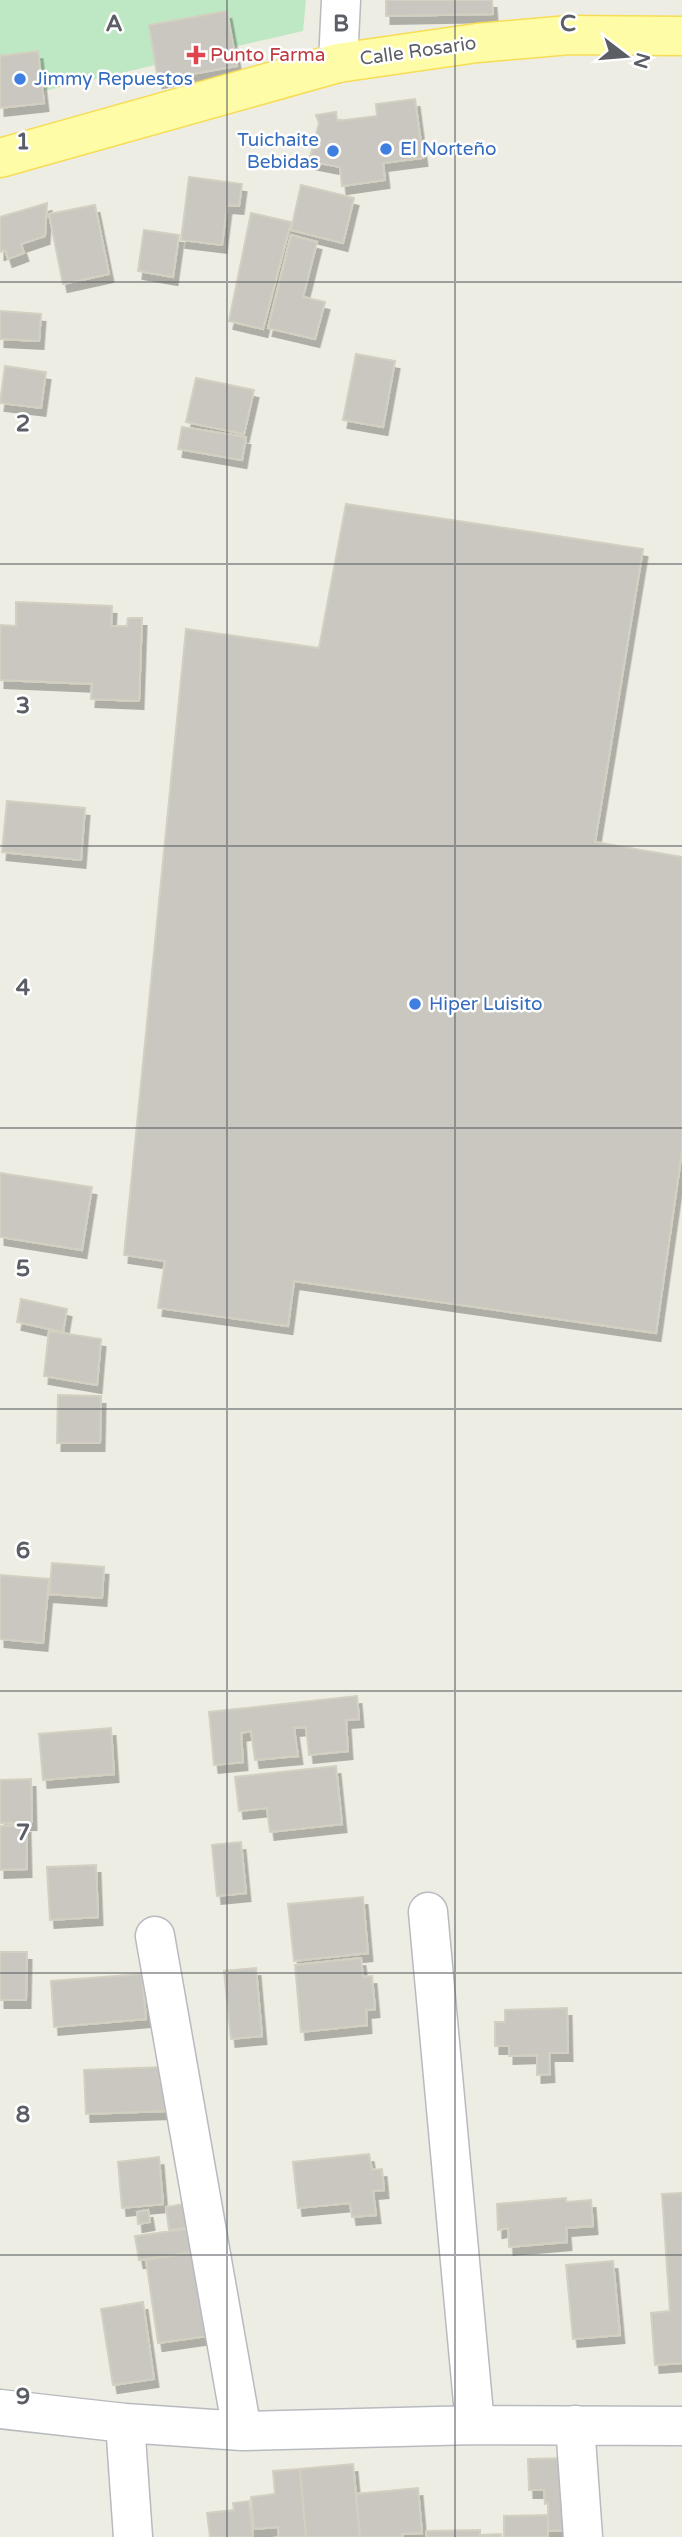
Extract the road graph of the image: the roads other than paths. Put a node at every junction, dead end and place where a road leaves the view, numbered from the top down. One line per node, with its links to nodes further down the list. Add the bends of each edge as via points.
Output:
1 (341, 0): 3 (street)
2 (682, 36): 3 (main road, Calle Rosario, via 569,35)
3 (338, 63): 4 (main road, Calle Rosario)
4 (0, 158)
5 (428, 1912): 9 (street)
6 (155, 1937): 12 (street)
7 (0, 2409): 8 (street)
8 (125, 2423): 12 (street); 13 (street)
9 (475, 2425): 10 (street); 12 (street)
10 (575, 2425): 11 (street); 14 (street)
11 (682, 2426)
12 (242, 2431)
13 (133, 2537)
14 (583, 2537)

